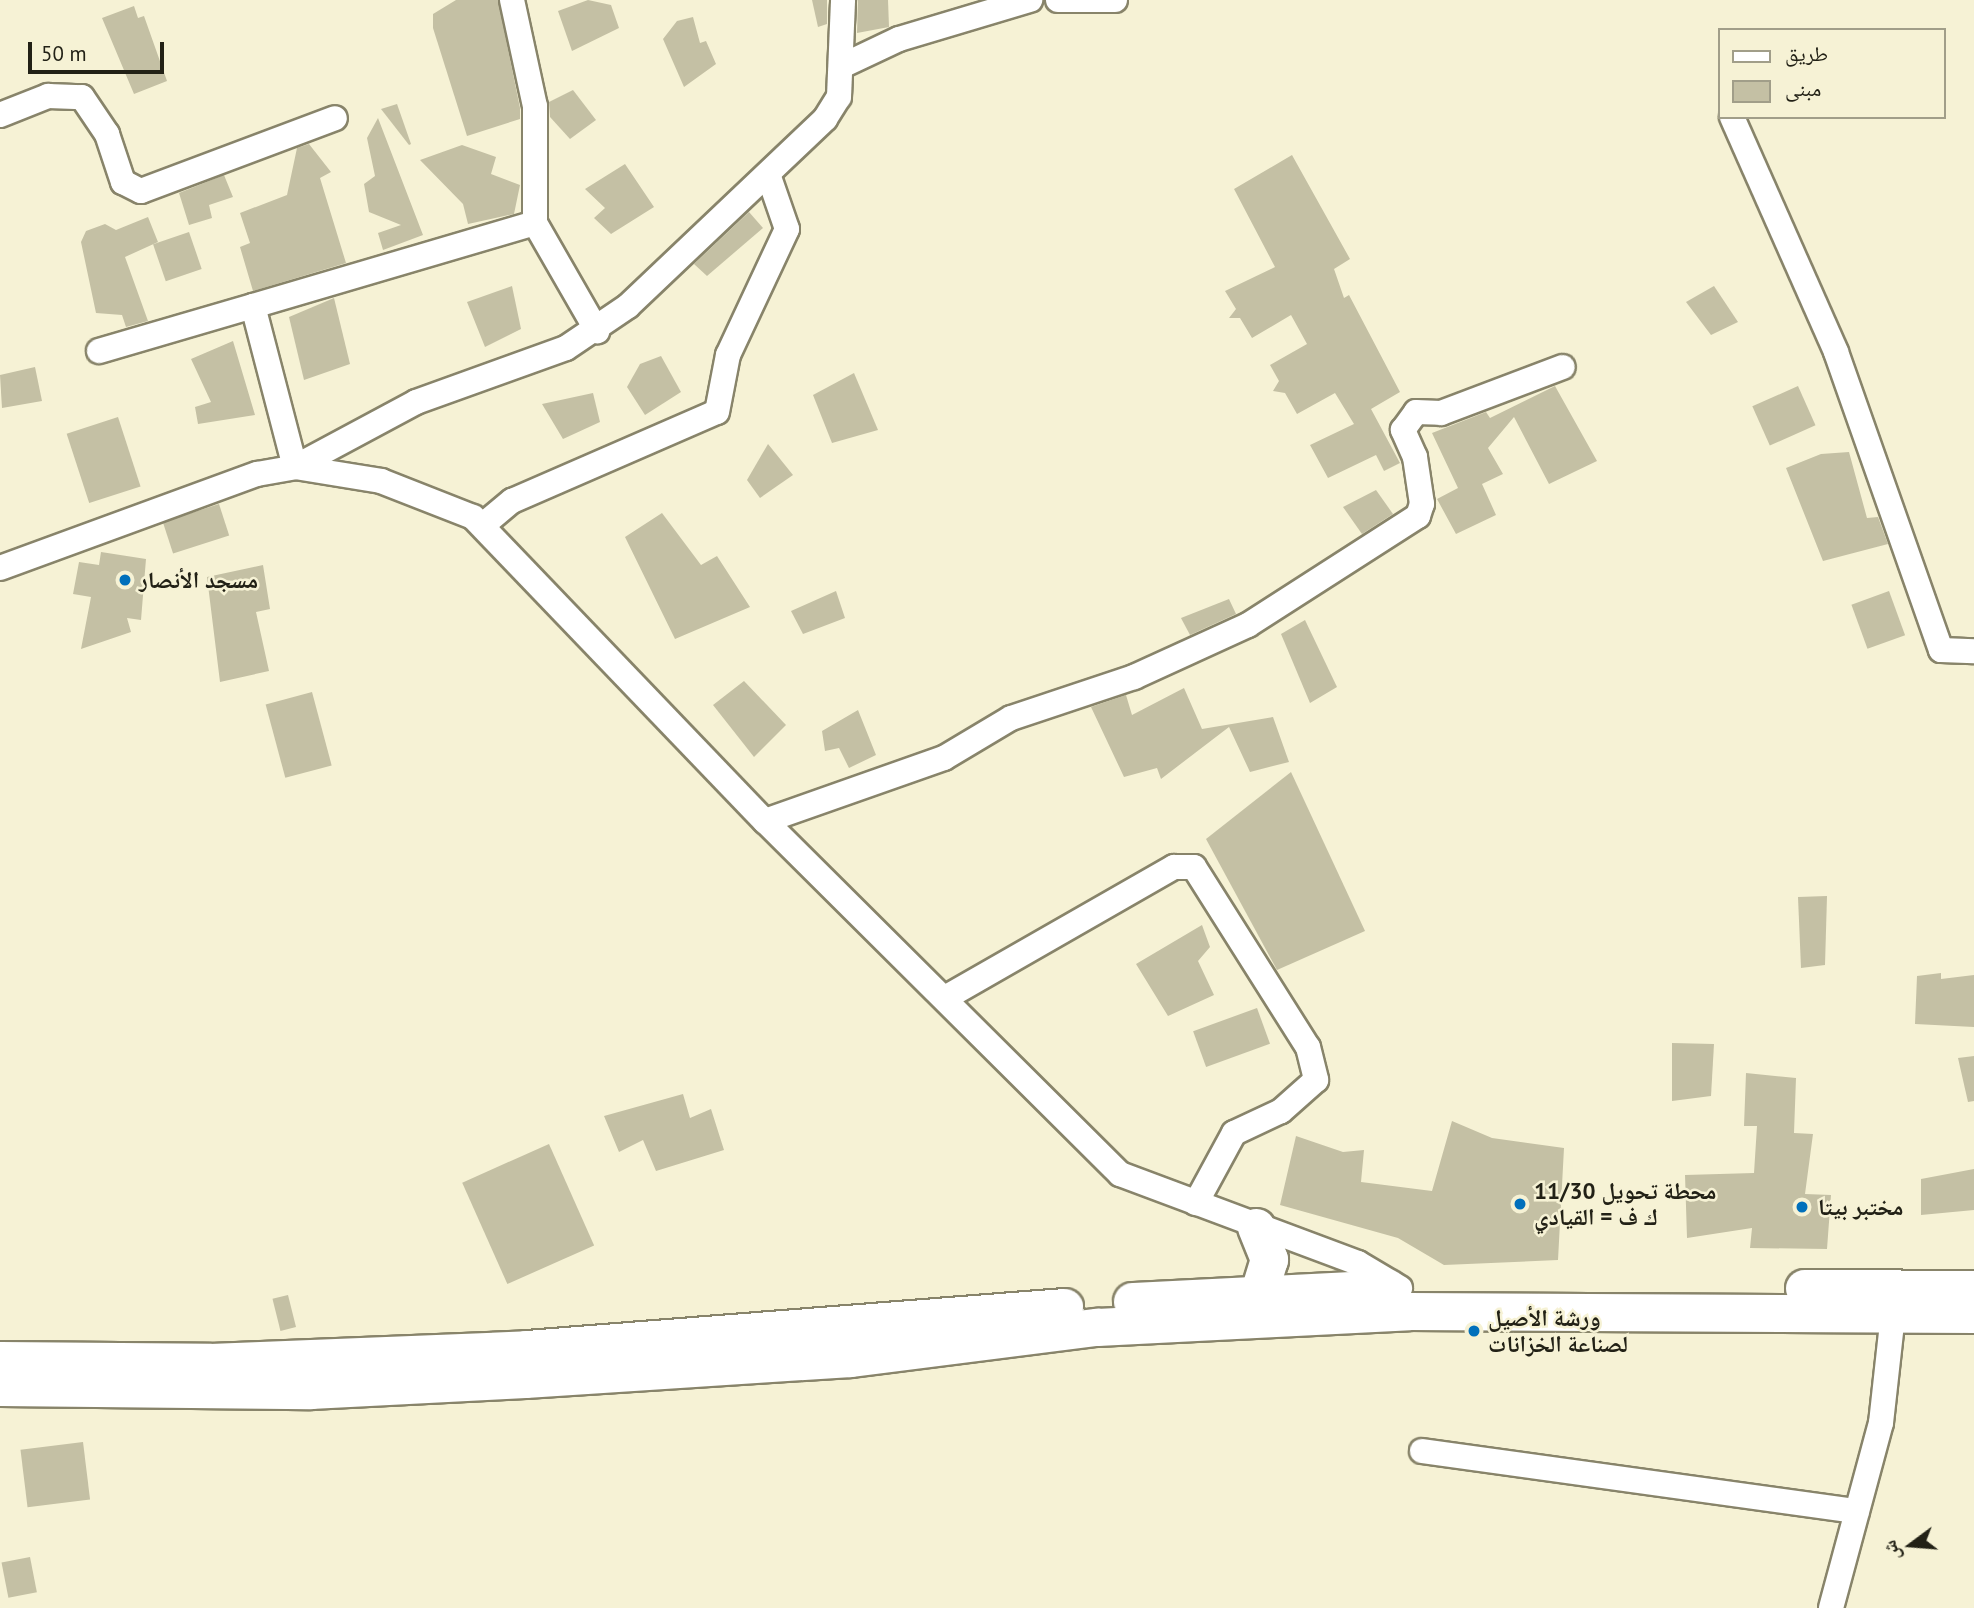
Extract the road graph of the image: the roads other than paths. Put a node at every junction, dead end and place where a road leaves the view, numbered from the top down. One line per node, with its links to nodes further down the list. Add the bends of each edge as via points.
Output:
1 (512, 0): 11 (street, via 536,106)
2 (843, 0): 6 (street)
3 (1030, 0): 6 (street, via 899,38)
4 (1058, 0): 5 (street)
5 (1115, 0)
6 (844, 65): 10 (street, via 839,97 825,119)
7 (0, 116): 8 (street, via 48,96 82,97 107,134 123,182 141,191)
8 (335, 118)
9 (1733, 119): 19 (street, via 1836,352 1941,650)
10 (768, 174): 13 (street); 17 (street, via 787,229 729,355 717,412 512,501)
11 (536, 223): 12 (street); 13 (street)
12 (253, 306): 14 (street); 16 (street)
13 (597, 331): 16 (street, via 566,348 416,402)
14 (99, 351)
15 (1563, 368): 20 (street, via 1441,412 1416,412 1403,430 1415,457 1422,504 1418,516 1248,625 1133,677 1011,718 944,758)
16 (295, 467): 17 (street, via 381,481); 18 (street, via 257,474)
17 (483, 526): 20 (street)
18 (0, 568)
19 (1974, 651)
20 (765, 821): 21 (street)
21 (945, 998): 22 (street, via 1120,1174); 22 (street, via 1174,867 1195,867 1308,1047 1316,1080 1289,1105 1234,1133)
22 (1196, 1203): 23 (street)
23 (1256, 1227): 25 (highway, via 1269,1259); 26 (street, via 1358,1263)
24 (1974, 1289): 26 (highway)
25 (1259, 1291): 26 (highway); 29 (highway, via 527,1349 210,1362)
26 (1404, 1299): 27 (highway); 30 (highway, via 1097,1327 850,1358 310,1390)
27 (1893, 1314): 28 (highway); 32 (street, via 1881,1423)
28 (1974, 1314)
29 (0, 1360)
30 (0, 1387)
31 (1422, 1451): 32 (street)
32 (1857, 1511): 33 (street)
33 (1830, 1608)

